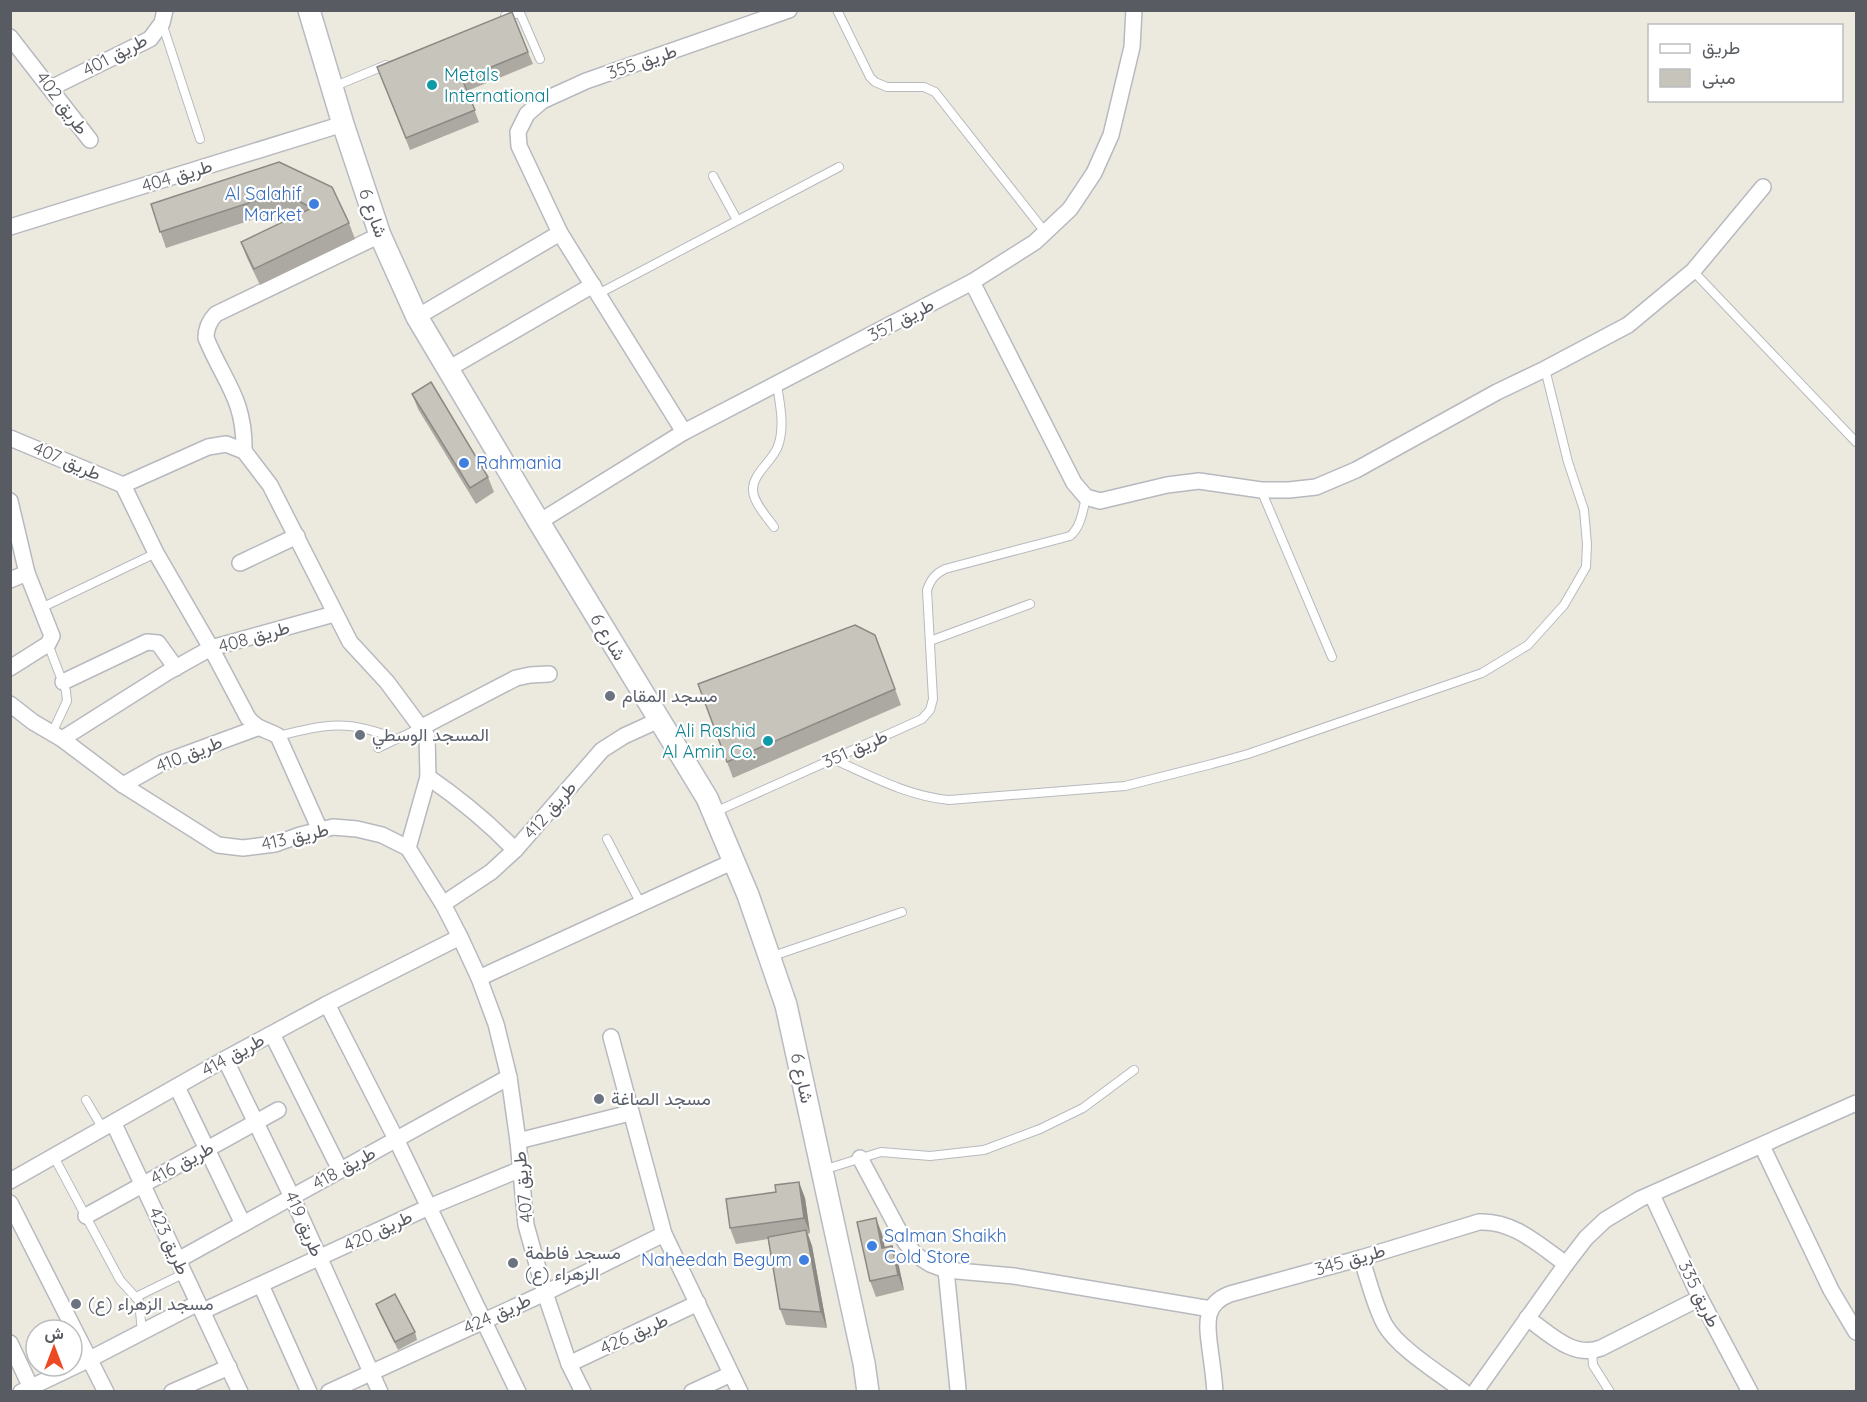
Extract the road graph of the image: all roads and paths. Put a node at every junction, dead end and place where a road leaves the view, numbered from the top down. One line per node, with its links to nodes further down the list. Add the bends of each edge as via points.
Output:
1 (309, 10): 10 (street, شارع 6)
2 (789, 10): 21 (street, طريق 355, via 586,81 542,101 527,114 518,132 519,146)
3 (837, 10): 20 (lane, via 875,82 887,87 924,87 935,92)
4 (1134, 10): 20 (street, طريق 357, via 1132,47 1111,135 1094,173 1070,209)
5 (164, 17): 11 (street, طريق 401, via 157,32 141,44); 13 (lane)
6 (502, 17): 8 (lane, via 520,13)
7 (10, 37): 11 (street, طريق 402)
8 (540, 59)
9 (391, 62): 10 (lane)
10 (332, 87): 12 (street, شارع 6)
11 (51, 88): 14 (street, طريق 402)
12 (343, 124): 19 (street, طريق 404); 22 (street, شارع 6)
13 (200, 139)
14 (90, 140)
15 (839, 167): 18 (lane)
16 (712, 176): 18 (lane)
17 (1763, 187): 23 (street)
18 (736, 220): 25 (lane)
19 (10, 227)
20 (1046, 232): 24 (street, طريق 357)
21 (560, 233): 25 (street); 26 (street)
22 (380, 235): 26 (street, شارع 6); 33 (street, via 211,319 207,338 238,404)
23 (1693, 271): 28 (street, via 1628,325); 32 (lane)
24 (972, 282): 29 (street, طريق 357); 36 (street, via 1074,483)
25 (596, 290): 27 (street); 30 (street)
26 (417, 317): 27 (street, شارع 6)
27 (448, 369): 38 (street, شارع 6)
28 (1545, 369): 35 (street, via 1317,487); 64 (lane, via 1584,510 1586,567 1564,605 1528,645 1482,673 1248,754 1125,786 948,800 910,794)
29 (777, 384): 30 (street, طريق 357); 39 (lane, via 781,435 774,456 753,488 754,497)
30 (684, 432): 38 (street, طريق 357)
31 (10, 438): 34 (street, طريق 407)
32 (1857, 442)
33 (244, 451): 34 (street, via 226,444 208,447); 40 (street, via 270,485)
34 (123, 485): 41 (street)
35 (1261, 490): 36 (street, via 1199,481 1100,501); 51 (lane)
36 (1086, 497): 48 (lane, طريق 351, via 1079,524 1070,536 937,573 927,590)
37 (10, 501): 43 (street)
38 (539, 522): 57 (street, شارع 6)
39 (774, 527)
40 (297, 536): 42 (street); 47 (street)
41 (156, 554): 46 (lane); 50 (street)
42 (240, 563)
43 (27, 573): 44 (street); 46 (street)
44 (10, 580)
45 (1030, 604): 48 (lane)
46 (41, 608): 49 (street, via 51,636)
47 (334, 614): 50 (street, طريق 408); 58 (street, via 350,642)
48 (930, 641): 64 (lane, طريق 351, via 933,699 927,715)
49 (48, 644): 52 (street); 55 (lane)
50 (211, 648): 53 (street, طريق 408); 59 (street)
51 (1332, 657)
52 (10, 668)
53 (176, 668): 55 (street, via 158,643 147,642); 60 (street, طريق 408)
54 (549, 674): 58 (street, via 516,678)
55 (63, 682): 60 (lane, via 67,701)
56 (10, 704): 60 (street, طريق 413)
57 (659, 720): 67 (street, شارع 6); 71 (street, طريق 412, via 603,750)
58 (422, 727): 62 (lane); 65 (street, via 427,736)
59 (257, 728): 61 (street); 66 (street, طريق 410, via 162,763)
60 (57, 736): 66 (street, طريق 413)
61 (278, 736): 62 (lane, via 343,724); 68 (street)
62 (396, 739): 63 (lane)
63 (378, 748)
64 (833, 759): 67 (lane, طريق 351)
65 (428, 777): 70 (street); 71 (street, via 478,815)
66 (123, 785): 68 (street, طريق 413, via 218,845 243,848 275,844)
67 (713, 813): 72 (street, شارع 6)
68 (320, 830): 70 (street, طريق 413, via 357,829 382,835)
69 (607, 839): 74 (lane)
70 (408, 848): 73 (street)
71 (515, 850): 73 (street, طريق 412, via 491,872)
72 (734, 861): 74 (street); 77 (street, شارع 6)
73 (443, 904): 76 (street)
74 (641, 904): 78 (street)
75 (902, 912): 77 (lane)
76 (460, 937): 78 (street, طريق 407); 79 (street, طريق 414)
77 (770, 957): 100 (street, شارع 6, via 786,1005)
78 (479, 978): 84 (street, طريق 407)
79 (327, 1004): 80 (street, طريق 414); 92 (street)
80 (272, 1034): 82 (street, طريق 414); 99 (street)
81 (611, 1037): 89 (street)
82 (225, 1059): 85 (street, طريق 414); 90 (street, طريق 419)
83 (1134, 1070): 97 (lane, via 1083,1108 984,1150 930,1156 881,1152)
84 (509, 1077): 92 (street, طريق 418); 93 (street, طريق 407)
85 (177, 1087): 91 (street, طريق 414); 95 (street)
86 (86, 1100): 91 (lane)
87 (1857, 1103): 94 (street)
88 (278, 1110): 90 (street, طريق 416)
89 (630, 1113): 93 (street); 109 (street)
90 (256, 1123): 95 (street, طريق 416); 104 (street, طريق 419)
91 (108, 1126): 96 (street, طريق 414); 102 (street, طريق 423)
92 (396, 1139): 99 (street, طريق 418); 106 (street)
93 (518, 1141): 98 (street, طريق 407)
94 (1762, 1146): 103 (street); 125 (street, via 1831,1290)
95 (207, 1149): 102 (street, طريق 416); 108 (street)
96 (54, 1157): 101 (street, طريق 414); 107 (lane)
97 (860, 1158): 100 (lane); 114 (street, via 905,1242 916,1255)
98 (521, 1169): 106 (street, طريق 420); 116 (street, طريق 407, via 526,1225)
99 (340, 1170): 104 (street, طريق 418)
100 (822, 1170): 145 (street, شارع 6)
101 (10, 1181)
102 (143, 1185): 107 (street, طريق 416); 113 (street, طريق 423)
103 (1652, 1195): 112 (street, via 1605,1220); 118 (street, طريق 335)
104 (292, 1197): 108 (street, طريق 418); 110 (street, طريق 419)
105 (10, 1203): 128 (street)
106 (429, 1207): 110 (street, طريق 420); 123 (street)
107 (86, 1216): 117 (lane, via 120,1280)
108 (243, 1224): 113 (street, طريق 418)
109 (664, 1234): 116 (street, طريق 424); 119 (street)
110 (320, 1258): 115 (street, طريق 420); 131 (street, طريق 419)
111 (1361, 1258): 112 (street, طريق 345, via 1468,1225 1490,1222 1511,1227); 121 (street, طريق 345, via 1230,1294); 147 (street, via 1390,1332)
112 (1566, 1264): 122 (street)
113 (181, 1267): 117 (lane); 120 (street, طريق 423)
114 (946, 1270): 121 (street, via 1014,1276); 133 (street)
115 (261, 1285): 120 (street, طريق 420); 138 (street)
116 (545, 1293): 123 (street, طريق 424); 129 (street, طريق 407)
117 (136, 1297): 124 (lane)
118 (1700, 1298): 127 (street); 150 (street, طريق 335)
119 (698, 1303): 129 (street, طريق 426); 132 (street)
120 (201, 1307): 124 (street, طريق 420); 130 (street, طريق 423)
121 (1211, 1309): 146 (street, via 1208,1328)
122 (1527, 1318): 127 (street, via 1567,1346); 148 (street)
123 (485, 1320): 131 (street, طريق 424); 141 (street)
124 (142, 1332): 128 (street, طريق 420)
125 (1857, 1332)
126 (10, 1343): 134 (street)
127 (1592, 1351): 149 (lane, via 1593,1365)
128 (90, 1359): 134 (street, طريق 420); 135 (street)
129 (569, 1364): 142 (street, طريق 407)
130 (229, 1366): 136 (street); 137 (street, طريق 423)
131 (370, 1372): 139 (street, طريق 424); 140 (street, طريق 419)
132 (731, 1374): 143 (street); 144 (street)
133 (958, 1389)
134 (28, 1390)
135 (106, 1392)
136 (172, 1392)
137 (240, 1392)
138 (309, 1392)
139 (329, 1392)
140 (380, 1392)
141 (518, 1392)
142 (583, 1392)
143 (692, 1392)
144 (740, 1392)
145 (868, 1392)
146 (1215, 1392)
147 (1464, 1392)
148 (1474, 1392)
149 (1610, 1392)
150 (1750, 1392)

